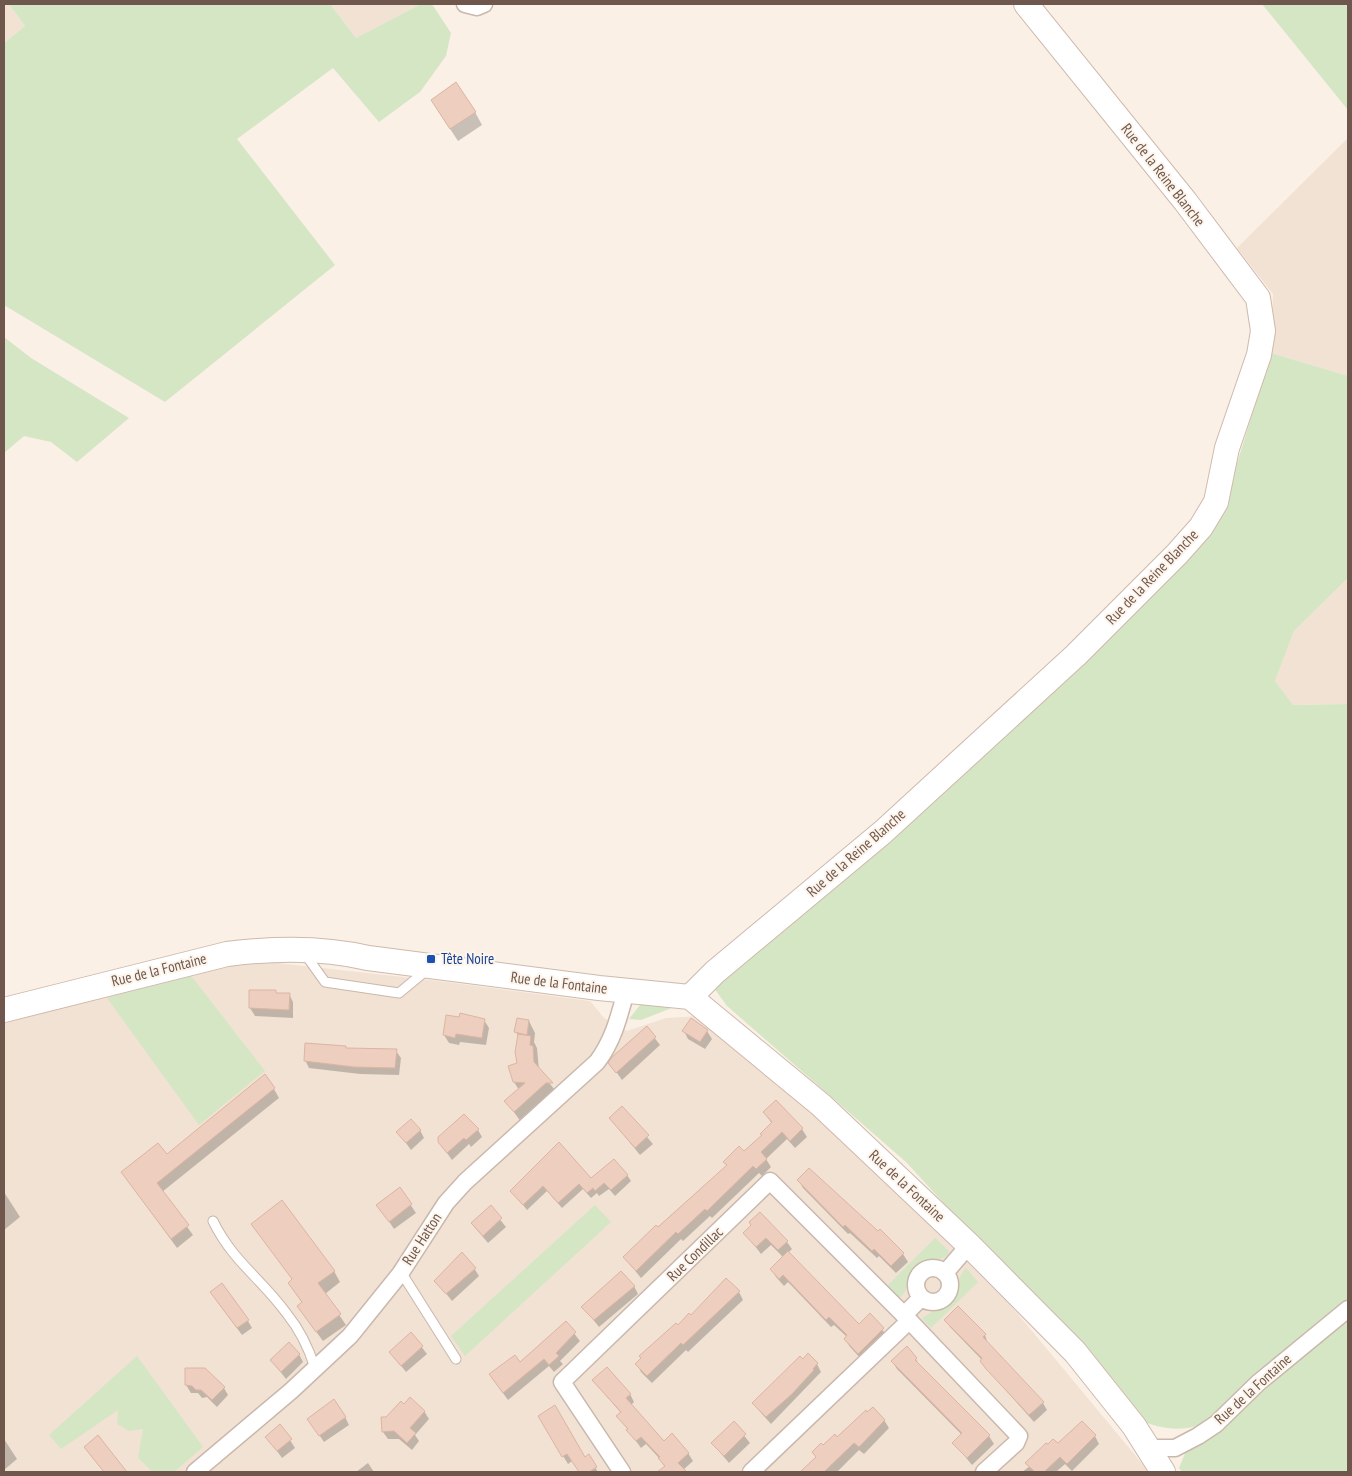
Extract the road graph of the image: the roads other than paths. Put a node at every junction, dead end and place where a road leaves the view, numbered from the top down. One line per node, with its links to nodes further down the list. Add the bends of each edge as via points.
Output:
1 (465, 4): 2 (street, via 477,7)
2 (484, 4)
3 (1026, 4): 7 (street, Rue de la Reine Blanche, via 1185,201 1258,298 1263,330 1258,355 1227,448 1216,502 1201,527 1177,554 1076,655 882,832 715,972)
4 (302, 949): 5 (street, Rue de la Fontaine); 5 (lane, via 325,982 388,992 399,993); 8 (street, Rue de la Fontaine, via 227,954)
5 (432, 966): 6 (street, Rue de la Fontaine)
6 (626, 991): 7 (street, Rue de la Fontaine); 11 (street, Rue Hatton, via 617,1025 607,1049 597,1062 453,1196)
7 (690, 997): 10 (street, Rue de la Fontaine, via 821,1105)
8 (4, 1010)
9 (213, 1221): 17 (lane, via 224,1244 287,1313 309,1349)
10 (969, 1245): 12 (street); 18 (street, Rue de la Fontaine, via 1075,1352)
11 (401, 1272): 16 (lane); 17 (street, Rue Hatton, via 350,1336)
12 (945, 1273): 13 (street, via 950,1283 943,1299 932,1302); 13 (street, via 935,1268 920,1273 915,1283)
13 (921, 1298): 15 (street)
14 (1348, 1309): 18 (street, Rue de la Fontaine, via 1316,1333 1204,1432)
15 (910, 1322): 19 (street); 21 (street, Rue Condillac, via 770,1182 562,1382); 22 (street, Rue Condillac, via 1019,1436 1016,1443)
16 (456, 1359)
17 (315, 1368): 20 (street, Rue Hatton)
18 (1155, 1459)
19 (753, 1471)
20 (195, 1472)
21 (622, 1472)
22 (984, 1472)

